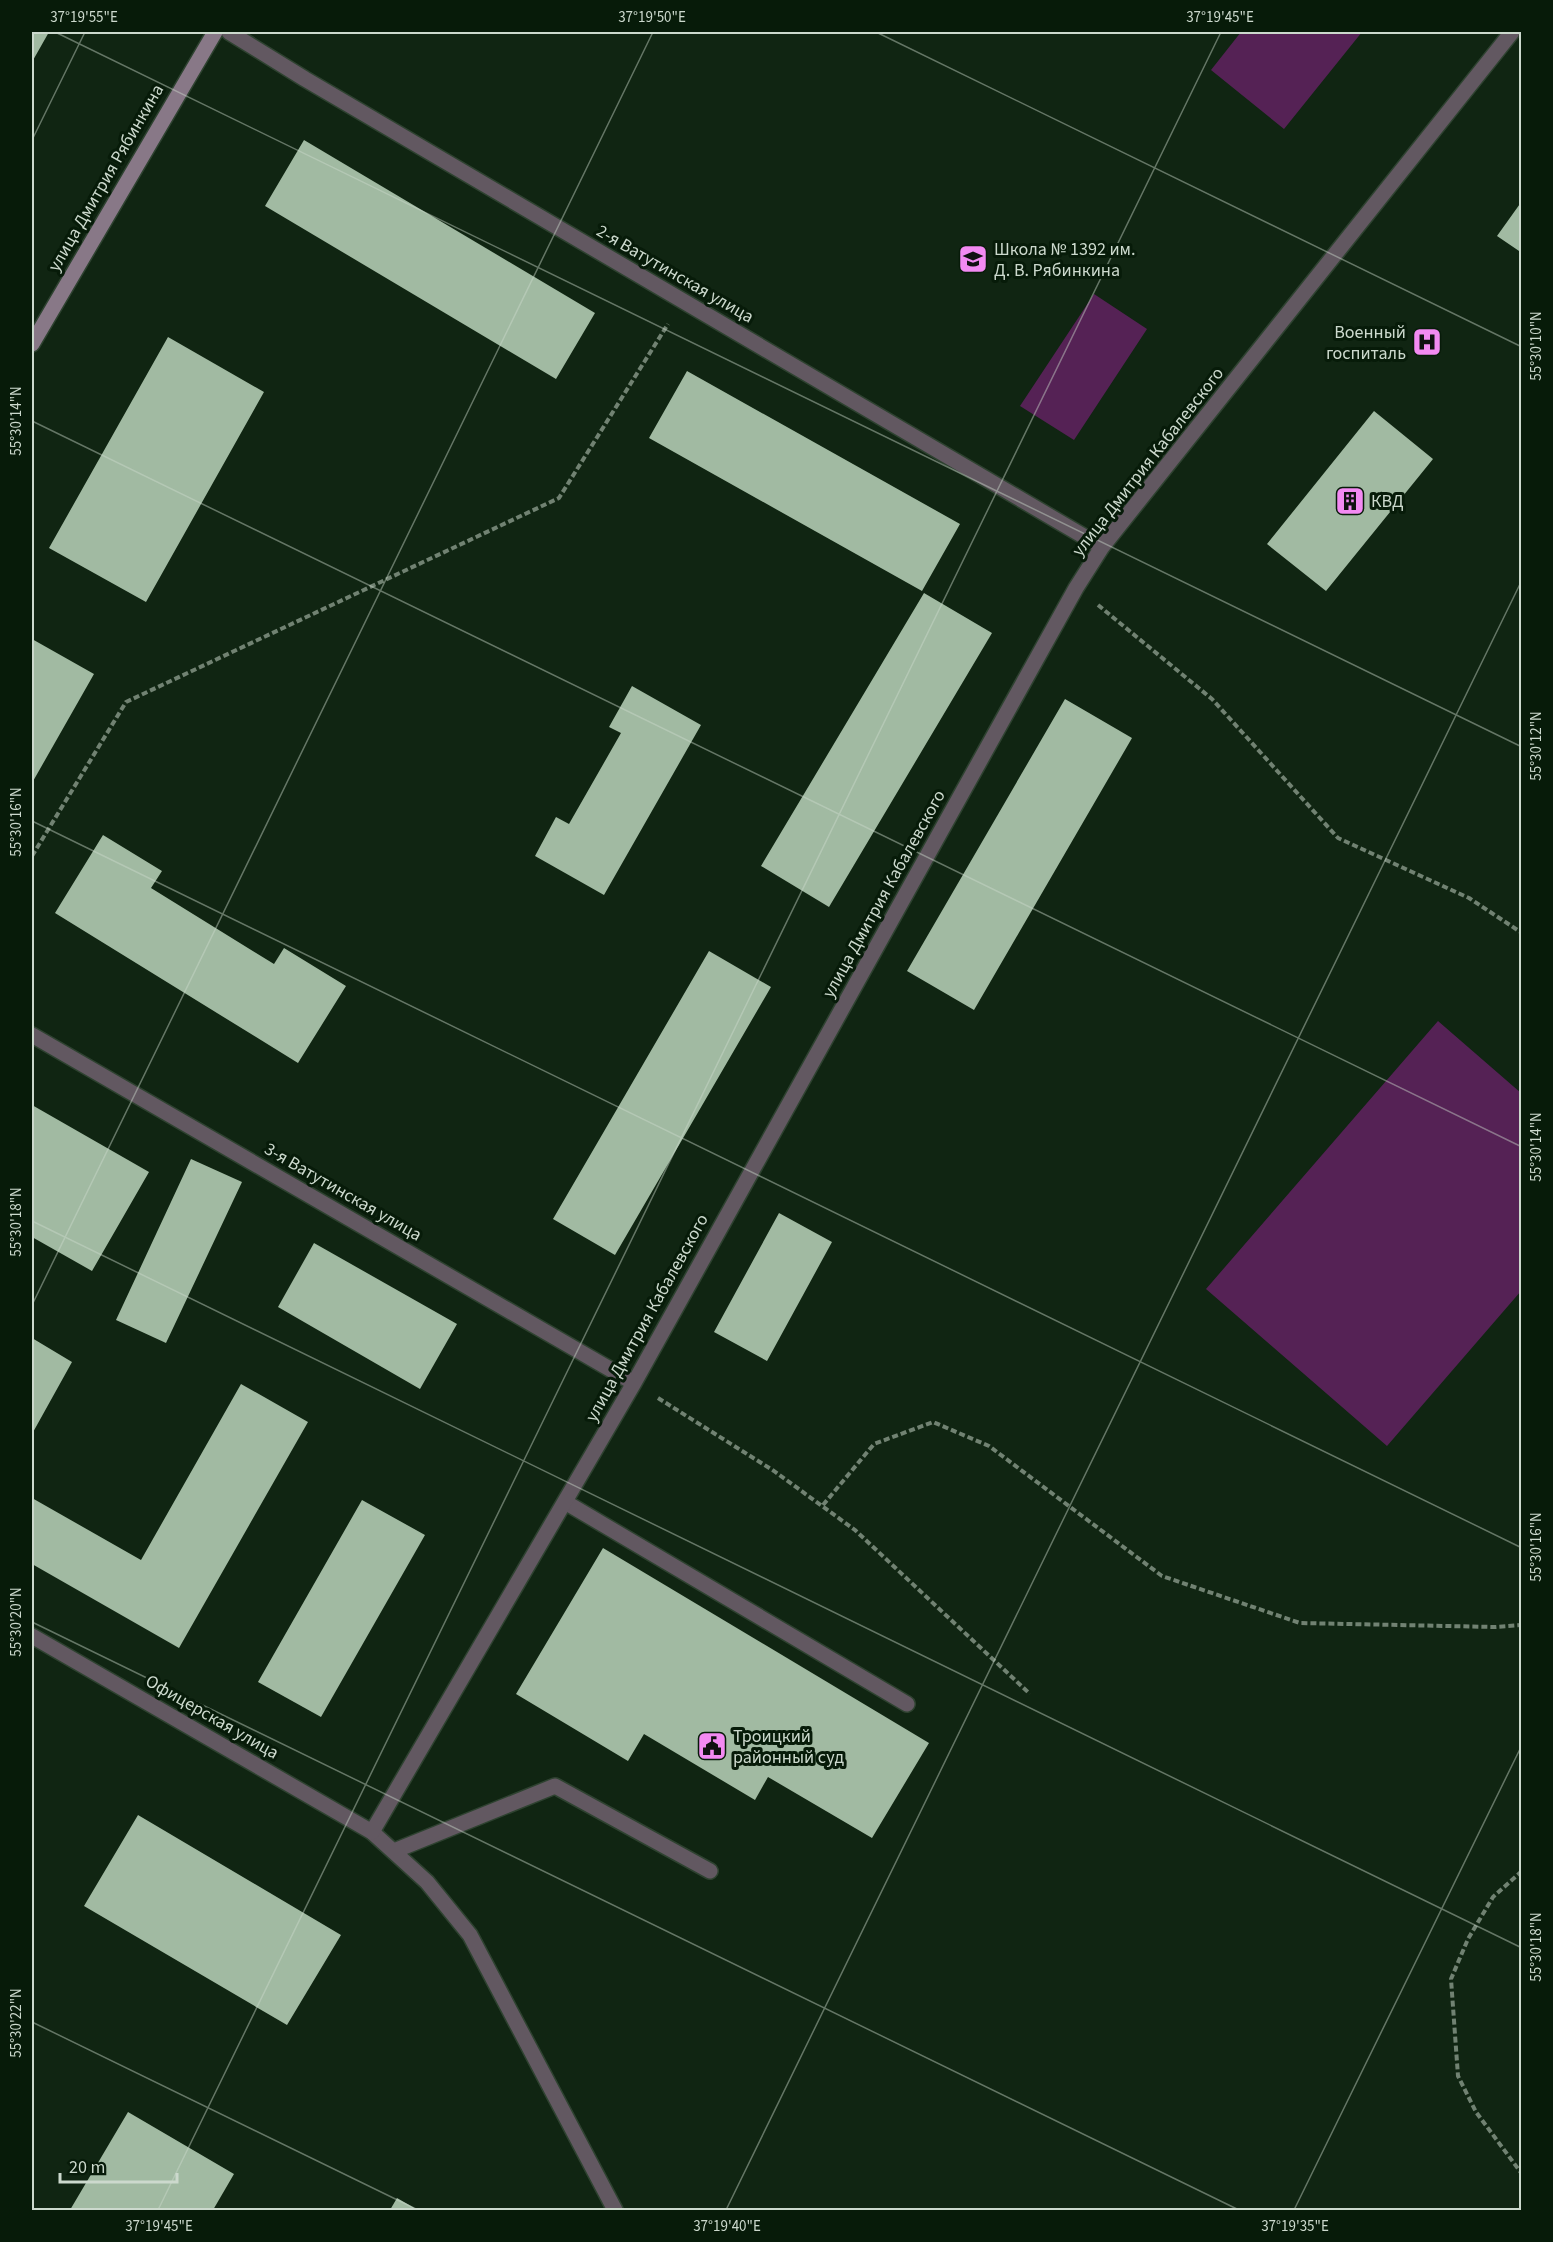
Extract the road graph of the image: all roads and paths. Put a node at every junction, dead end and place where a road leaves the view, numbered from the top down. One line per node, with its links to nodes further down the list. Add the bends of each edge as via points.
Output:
1 (215, 32): 5 (street, улица Дмитрия Рябинкина)
2 (229, 32): 6 (street, 2-я Ватутинская улица)
3 (1512, 32): 6 (street, улица Дмитрия Кабалевского)
4 (670, 321): 8 (path, via 559,498 126,702)
5 (32, 344)
6 (1102, 547): 7 (street, улица Дмитрия Кабалевского)
7 (1076, 588): 9 (path, via 1212,699 1338,838 1469,898); 11 (street, улица Дмитрия Кабалевского)
8 (32, 856)
9 (1521, 933)
10 (32, 1035): 11 (street, 3-я Ватутинская улица)
11 (634, 1383): 12 (street, улица Дмитрия Кабалевского); 13 (path)
12 (565, 1502): 17 (street); 18 (street, улица Дмитрия Кабалевского)
13 (823, 1505): 14 (path, via 874,1444 933,1422 989,1446 1162,1576 1300,1623); 16 (path, via 855,1530)
14 (1521, 1625)
15 (32, 1636): 18 (street, Офицерская улица)
16 (1030, 1694)
17 (907, 1704)
18 (372, 1832): 19 (street, Офицерская улица)
19 (394, 1851): 21 (street, via 555,1786); 23 (street, Офицерская улица, via 427,1882 470,1935)
20 (1521, 1871): 22 (path, via 1493,1897 1468,1939 1451,1979 1458,2076 1476,2112)
21 (710, 1872)
22 (1521, 2174)
23 (615, 2211)

